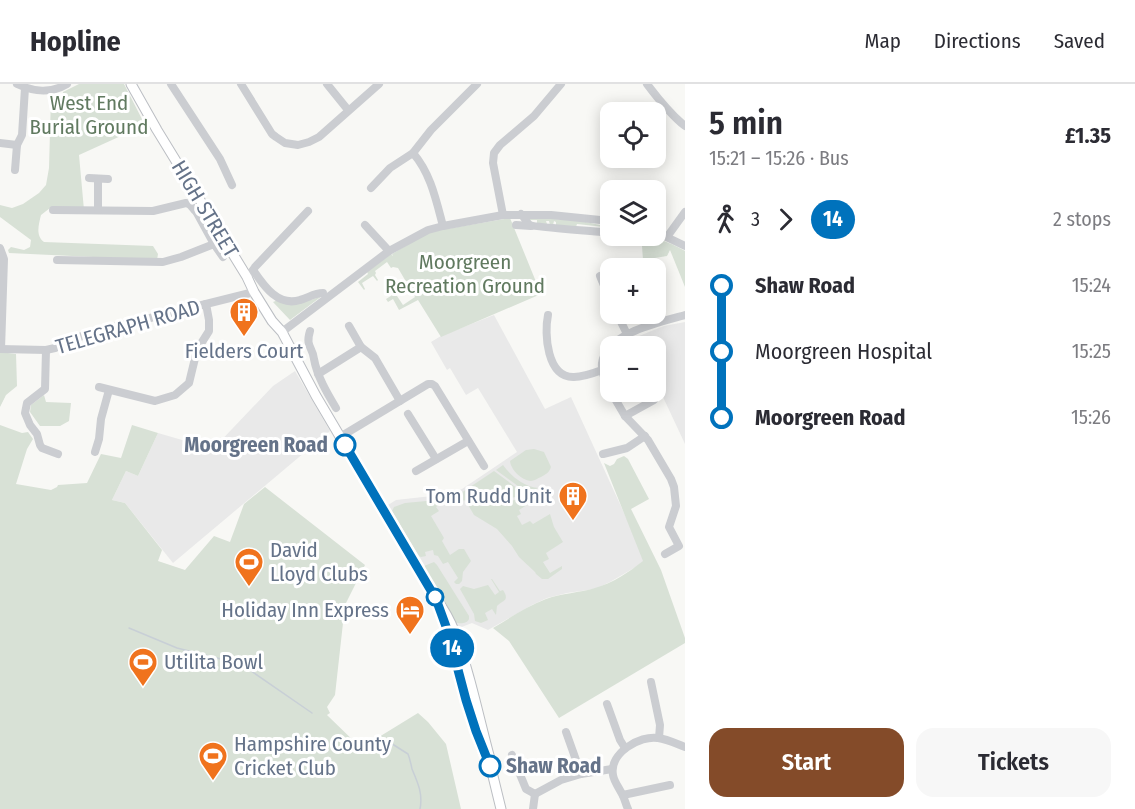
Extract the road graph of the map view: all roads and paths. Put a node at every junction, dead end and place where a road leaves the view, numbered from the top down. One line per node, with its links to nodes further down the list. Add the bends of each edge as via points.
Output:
1 (17, 84): 11 (street)
2 (66, 84): 11 (street, via 48,92)
3 (131, 84): 25 (main road, HIGH STREET)
4 (171, 84): 21 (street, via 222,158)
5 (241, 84): 14 (street, via 272,134 292,144 319,137)
6 (327, 84): 14 (street)
7 (379, 84): 14 (street)
8 (477, 84): 18 (street)
9 (561, 84): 29 (street, via 494,153)
10 (647, 84): 12 (street)
11 (26, 88): 17 (street, via 22,135)
12 (660, 102)
13 (666, 109): 15 (street)
14 (348, 110)
15 (685, 126)
16 (0, 143): 17 (street)
17 (17, 145): 19 (street)
18 (413, 153): 22 (street); 33 (street, via 427,171)
19 (15, 170)
20 (108, 179): 24 (street, via 94,178)
21 (232, 185)
22 (370, 188)
23 (53, 210): 24 (street)
24 (98, 210): 25 (street, via 153,211 186,203)
25 (201, 211): 37 (street); 43 (main road, HIGH STREET)
26 (308, 211): 43 (street)
27 (685, 212): 36 (street)
28 (521, 214): 29 (street); 30 (street); 34 (street)
29 (502, 215): 33 (street)
30 (600, 220)
31 (365, 225): 40 (street)
32 (516, 225): 34 (street)
33 (442, 226): 40 (street)
34 (531, 226): 35 (street)
35 (600, 232)
36 (667, 237): 38 (street)
37 (214, 244): 41 (street); 42 (street, via 163,262)
38 (685, 246)
39 (0, 248): 44 (street, via 4,259)
40 (389, 251): 53 (street)
41 (223, 257)
42 (57, 260)
43 (250, 273): 45 (main road, HIGH STREET); 46 (street, via 268,291 285,300)
44 (1, 279): 57 (street)
45 (254, 292): 47 (street, TELEGRAPH ROAD); 53 (main road, HIGH STREET)
46 (323, 293)
47 (206, 304): 58 (street, TELEGRAPH ROAD, via 106,329); 62 (street, via 209,331 197,350 189,383 175,395 155,401)
48 (548, 315): 59 (street, via 549,353 561,374 576,378)
49 (685, 315): 54 (street)
50 (622, 324): 54 (street)
51 (349, 326): 56 (street)
52 (309, 331): 60 (street, via 309,349)
53 (282, 332): 70 (main road, HIGH STREET)
54 (627, 334): 55 (street)
55 (624, 336)
56 (362, 347): 60 (street); 63 (street, via 375,358)
57 (1, 349): 58 (street, TELEGRAPH ROAD)
58 (46, 350): 73 (street, via 45,388 27,403 26,413 42,448)
59 (600, 371)
60 (318, 374): 66 (street)
61 (99, 387): 62 (street)
62 (109, 390): 72 (street)
63 (400, 401): 70 (street); 71 (street, via 432,384)
64 (617, 402): 68 (street)
65 (650, 402): 68 (street)
66 (336, 408)
67 (408, 414): 75 (street)
68 (625, 416): 69 (street)
69 (645, 436): 74 (street, via 627,448); 78 (street, via 674,487 676,506 669,526 679,546)
70 (340, 437): 91 (main road, HIGH STREET, via 436,599)
71 (468, 441): 75 (street); 76 (street)
72 (95, 452)
73 (58, 454)
74 (603, 454)
75 (436, 459): 77 (street)
76 (484, 466)
77 (416, 471)
78 (664, 554)
79 (651, 682): 82 (street)
80 (607, 705): 84 (street)
81 (566, 732): 87 (street)
82 (659, 738): 83 (street); 84 (street, via 646,738)
83 (685, 747)
84 (625, 748): 86 (street)
85 (512, 755): 89 (street, via 515,771 526,789)
86 (612, 769): 87 (street); 90 (street)
87 (581, 774): 89 (street)
88 (670, 785): 90 (street)
89 (535, 794): 92 (street)
90 (623, 795): 93 (street)
91 (501, 809)
92 (533, 809)
93 (628, 809)

